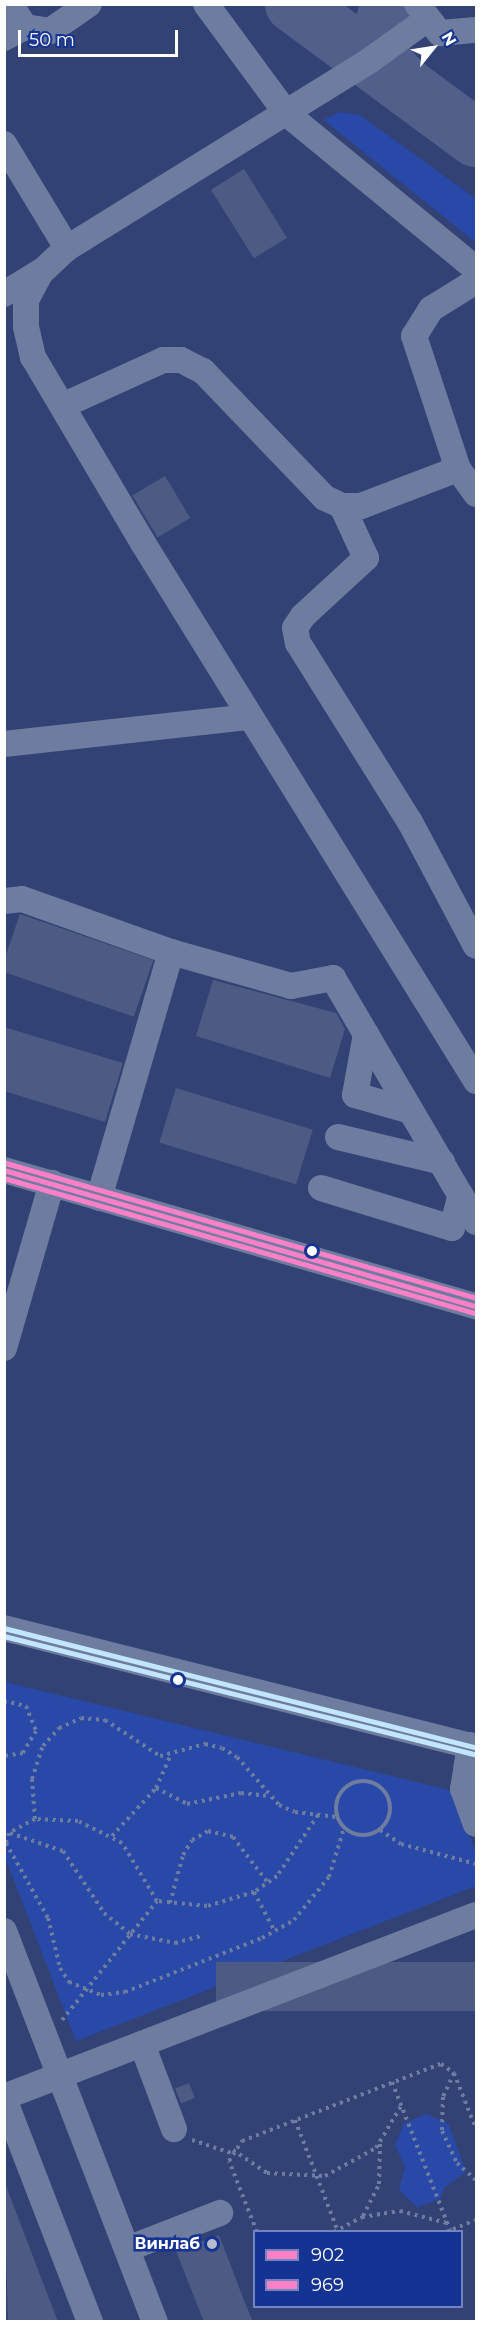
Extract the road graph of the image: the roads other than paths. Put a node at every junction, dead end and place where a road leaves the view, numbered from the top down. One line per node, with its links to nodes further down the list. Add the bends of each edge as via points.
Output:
1 (10, 4): 6 (street)
2 (89, 4): 6 (street, via 50,31)
3 (206, 4): 7 (street)
4 (421, 12): 5 (street, via 440,33); 7 (street)
5 (477, 30)
6 (15, 32)
7 (286, 114): 9 (street); 10 (street)
8 (4, 144): 9 (street)
9 (68, 248): 11 (street)
10 (477, 269)
11 (41, 272): 13 (street); 14 (street, via 27,300 26,327 33,357)
12 (477, 281): 15 (street, via 431,309 414,336)
13 (4, 294)
14 (64, 405): 17 (street, via 163,360 181,360 203,371 325,498); 18 (street)
15 (458, 469): 16 (street); 17 (street, via 361,506)
16 (477, 494)
17 (342, 506): 21 (street, via 366,548 366,558 303,616 295,628 298,643 410,822)
18 (248, 717): 19 (street); 24 (street)
19 (4, 744)
20 (4, 902): 22 (street, via 22,899)
21 (477, 946)
22 (171, 952): 23 (street, via 291,986 333,978); 32 (street)
23 (366, 1034): 25 (street); 25 (street, via 355,1095)
24 (477, 1081)
25 (411, 1111): 27 (street)
26 (338, 1137): 27 (street)
27 (442, 1162): 31 (street)
28 (4, 1170): 29 (street)
29 (52, 1183): 32 (street); 35 (street)
30 (321, 1188): 31 (street, via 452,1228)
31 (461, 1195): 33 (street)
32 (99, 1198): 34 (street)
33 (477, 1222)
34 (477, 1306)
35 (4, 1348)
36 (4, 1628): 37 (street)
37 (473, 1746): 38 (street, via 463,1789)
38 (477, 1824)
39 (477, 1916): 41 (street)
40 (4, 1931): 42 (street)
41 (142, 2044): 42 (street); 44 (street)
42 (60, 2076): 43 (street); 46 (street)
43 (4, 2098): 47 (street)
44 (174, 2129)
45 (220, 2213): 46 (street)
46 (127, 2249): 48 (street)
47 (90, 2322)
48 (155, 2322)

